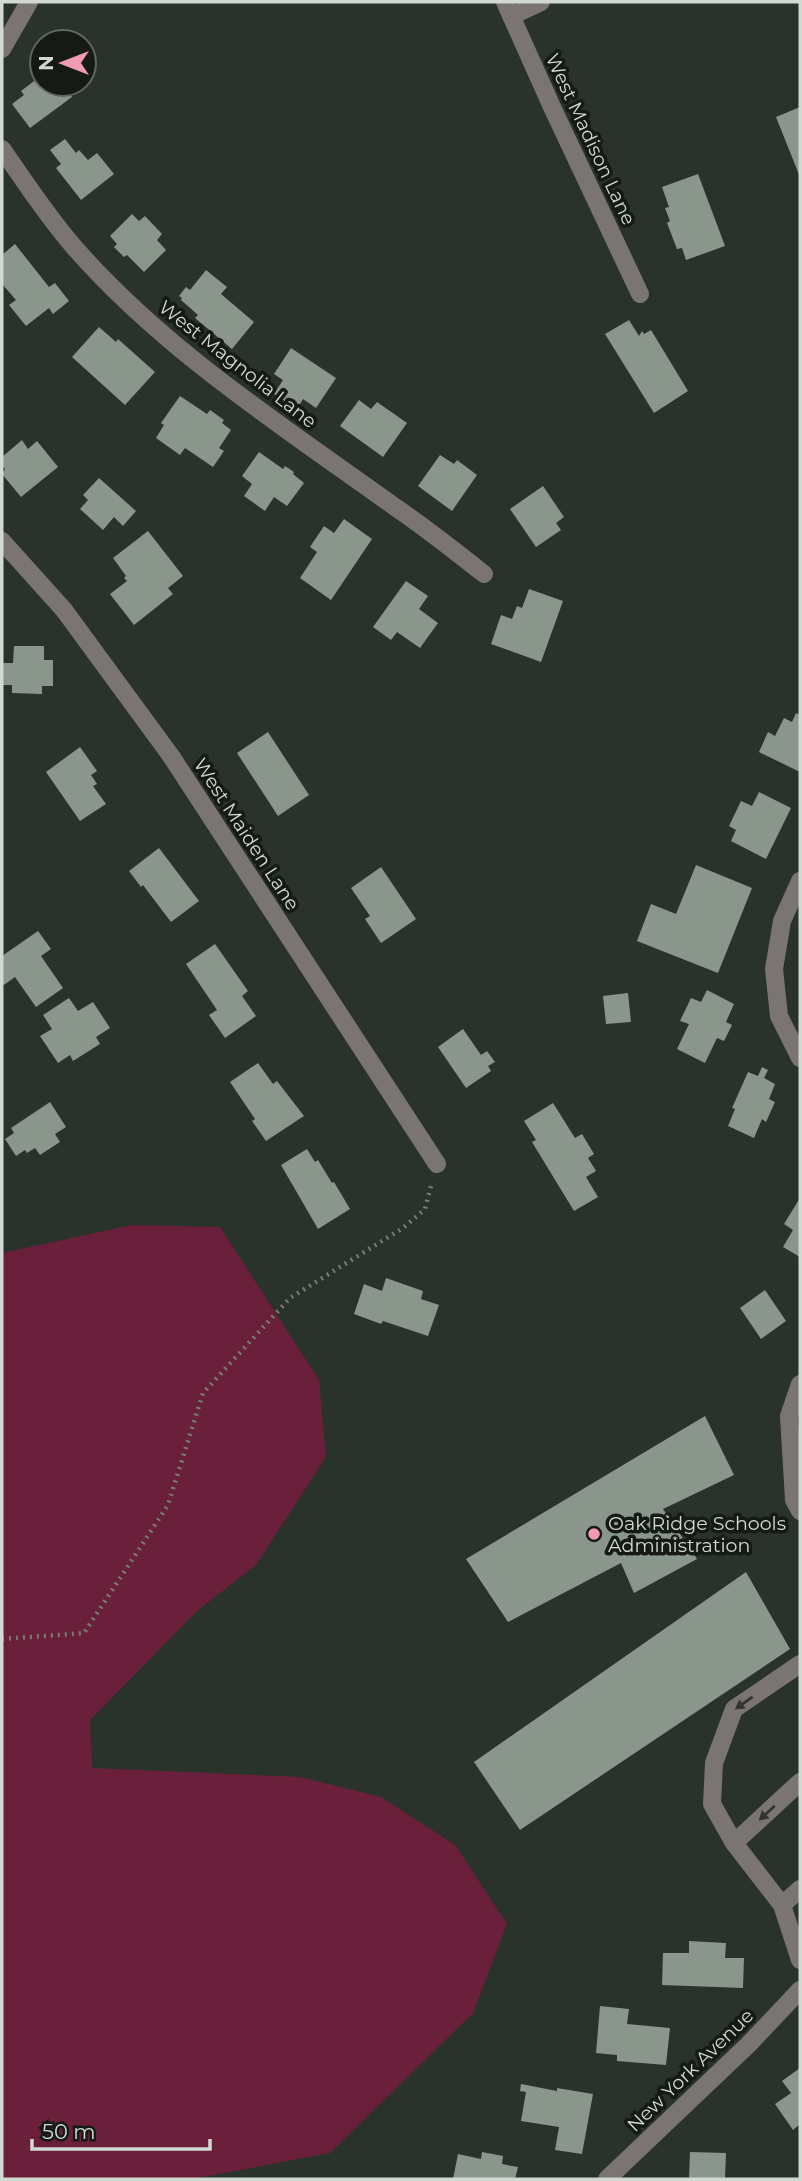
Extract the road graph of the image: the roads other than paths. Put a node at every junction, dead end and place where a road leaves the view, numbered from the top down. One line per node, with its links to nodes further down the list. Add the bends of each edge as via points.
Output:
1 (29, 2): 4 (street)
2 (541, 2): 3 (street)
3 (508, 9): 6 (street, West Madison Lane)
4 (2, 49)
5 (2, 149): 8 (street, West Magnolia Lane, via 75,247 143,316 286,431)
6 (640, 294)
7 (2, 541): 11 (street, West Maiden Lane, via 64,610 171,756)
8 (485, 574)
9 (800, 881): 10 (street, via 782,921 774,969 779,1016)
10 (800, 1058)
11 (437, 1164)
12 (800, 1384): 13 (street, via 789,1416 794,1500)
13 (800, 1511)
14 (800, 1664): 16 (street, one-way to 16, via 734,1709 714,1763 712,1804)
15 (800, 1782): 16 (street, one-way to 16)
16 (734, 1843): 18 (street)
17 (800, 1889): 18 (street)
18 (782, 1906): 19 (street)
19 (800, 1960)
20 (800, 1990): 21 (street, New York Avenue)
21 (607, 2179)

